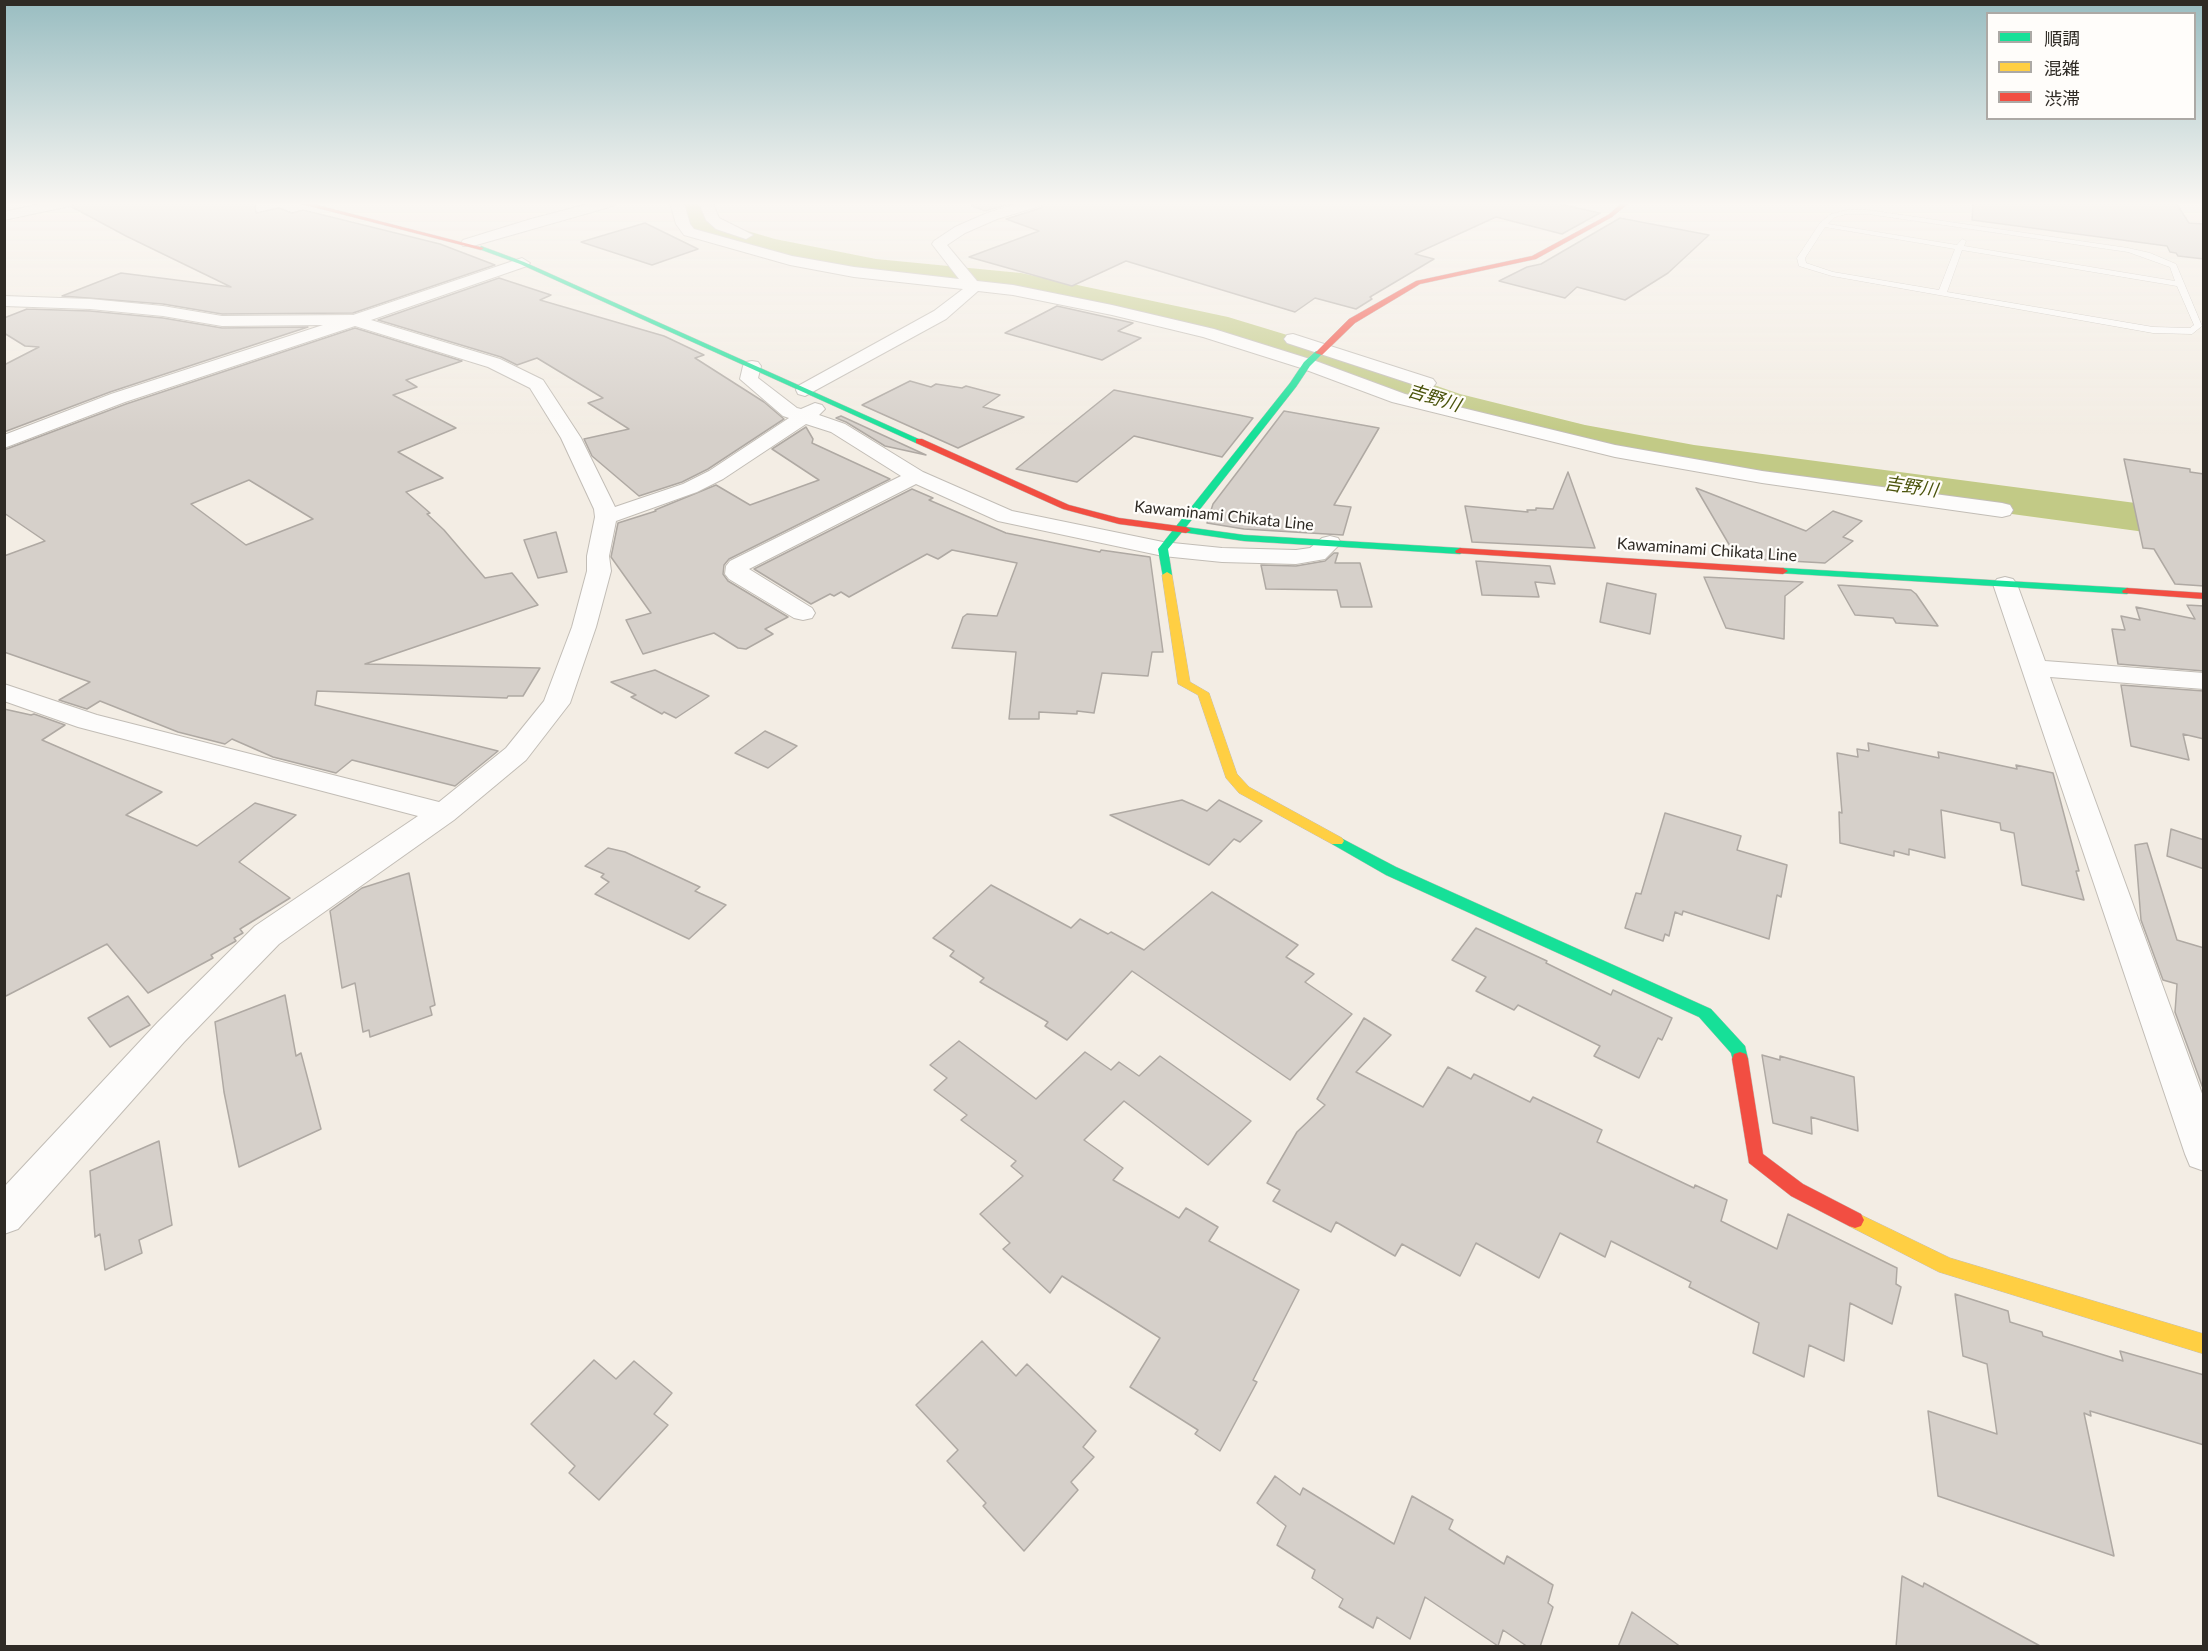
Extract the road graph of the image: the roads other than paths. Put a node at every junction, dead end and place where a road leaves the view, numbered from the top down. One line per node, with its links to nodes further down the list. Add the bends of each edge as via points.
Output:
1 (472, 280): 15 (street)
2 (560, 280): 19 (main road, Kawaminami Chikata Line)
3 (966, 280): 21 (street, via 970,291 940,315)
4 (976, 280): 18 (street, via 1208,333)
5 (1013, 280): 14 (street, via 1060,283)
6 (1425, 280): 17 (main road, via 1352,321)
7 (1871, 280): 12 (lane)
8 (1947, 280): 12 (lane)
9 (2155, 280): 11 (lane)
10 (2178, 280): 11 (lane)
11 (2179, 284): 12 (lane, via 2198,327 2192,331 2153,330)
12 (1942, 293)
13 (4, 301): 15 (street, via 90,304 222,321)
14 (1151, 303)
15 (354, 320): 24 (street, via 118,398); 27 (street, via 494,363 537,384 571,438)
16 (1276, 335): 17 (street)
17 (1322, 347): 18 (main road); 20 (street)
18 (1307, 364): 26 (street, via 1399,398 1615,452); 28 (main road)
19 (752, 366): 21 (main road, Kawaminami Chikata Line); 23 (street, via 749,379)
20 (1428, 383)
21 (805, 390): 22 (main road, Kawaminami Chikata Line)
22 (830, 401): 23 (street); 28 (main road, Kawaminami Chikata Line, via 1066,507 1119,521)
23 (802, 417): 25 (street, via 838,429); 27 (street, via 716,476)
24 (4, 442)
25 (916, 476): 30 (street, via 1006,516); 33 (street, via 738,567 737,574)
26 (2002, 510)
27 (606, 517): 37 (street, via 599,571 557,703 516,754)
28 (1176, 529): 29 (main road, Kawaminami Chikata Line); 30 (main road)
29 (1330, 543): 30 (street, via 1317,554 1296,557); 31 (main road, Kawaminami Chikata Line)
30 (1163, 549): 40 (main road, via 1184,684 1203,693 1231,775 1244,790 1391,871 1705,1013 1739,1051 1755,1158 1797,1190 1946,1266)
31 (2005, 584): 32 (main road, Kawaminami Chikata Line); 34 (street)
32 (2204, 596)
33 (803, 613)
34 (2035, 668): 35 (street); 38 (street)
35 (2204, 681)
36 (4, 692): 37 (street, via 88,721)
37 (444, 813): 39 (street, via 267,935 171,1032)
38 (2204, 1154)
39 (4, 1216)
40 (2204, 1344)

